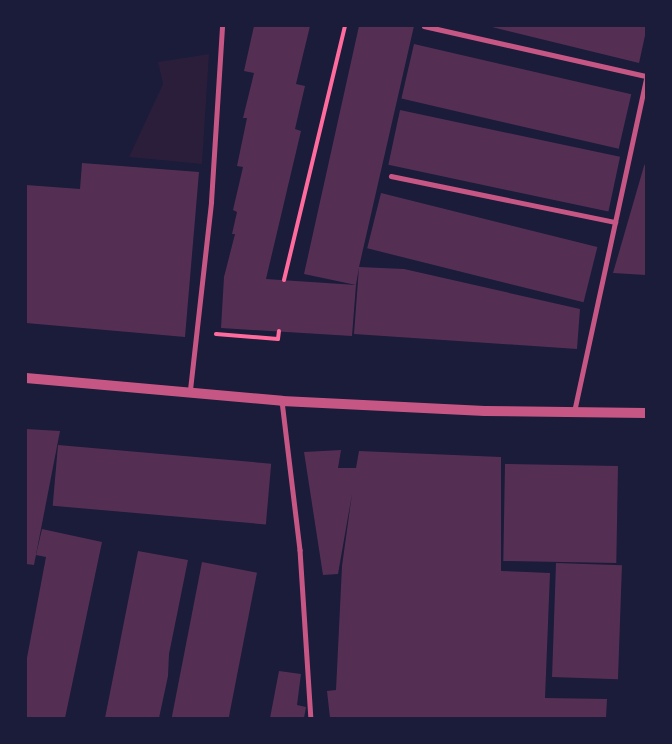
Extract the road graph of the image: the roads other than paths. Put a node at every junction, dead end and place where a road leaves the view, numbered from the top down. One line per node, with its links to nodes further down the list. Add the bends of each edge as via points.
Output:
1 (222, 26): 7 (lane, via 211,202)
2 (424, 26): 3 (lane)
3 (646, 78): 5 (lane)
4 (392, 176): 5 (lane)
5 (615, 222): 9 (lane)
6 (26, 378): 7 (street)
7 (189, 390): 8 (street)
8 (282, 401): 9 (street); 11 (lane, via 300,550)
9 (574, 412): 10 (street)
10 (646, 413)
11 (311, 718)

